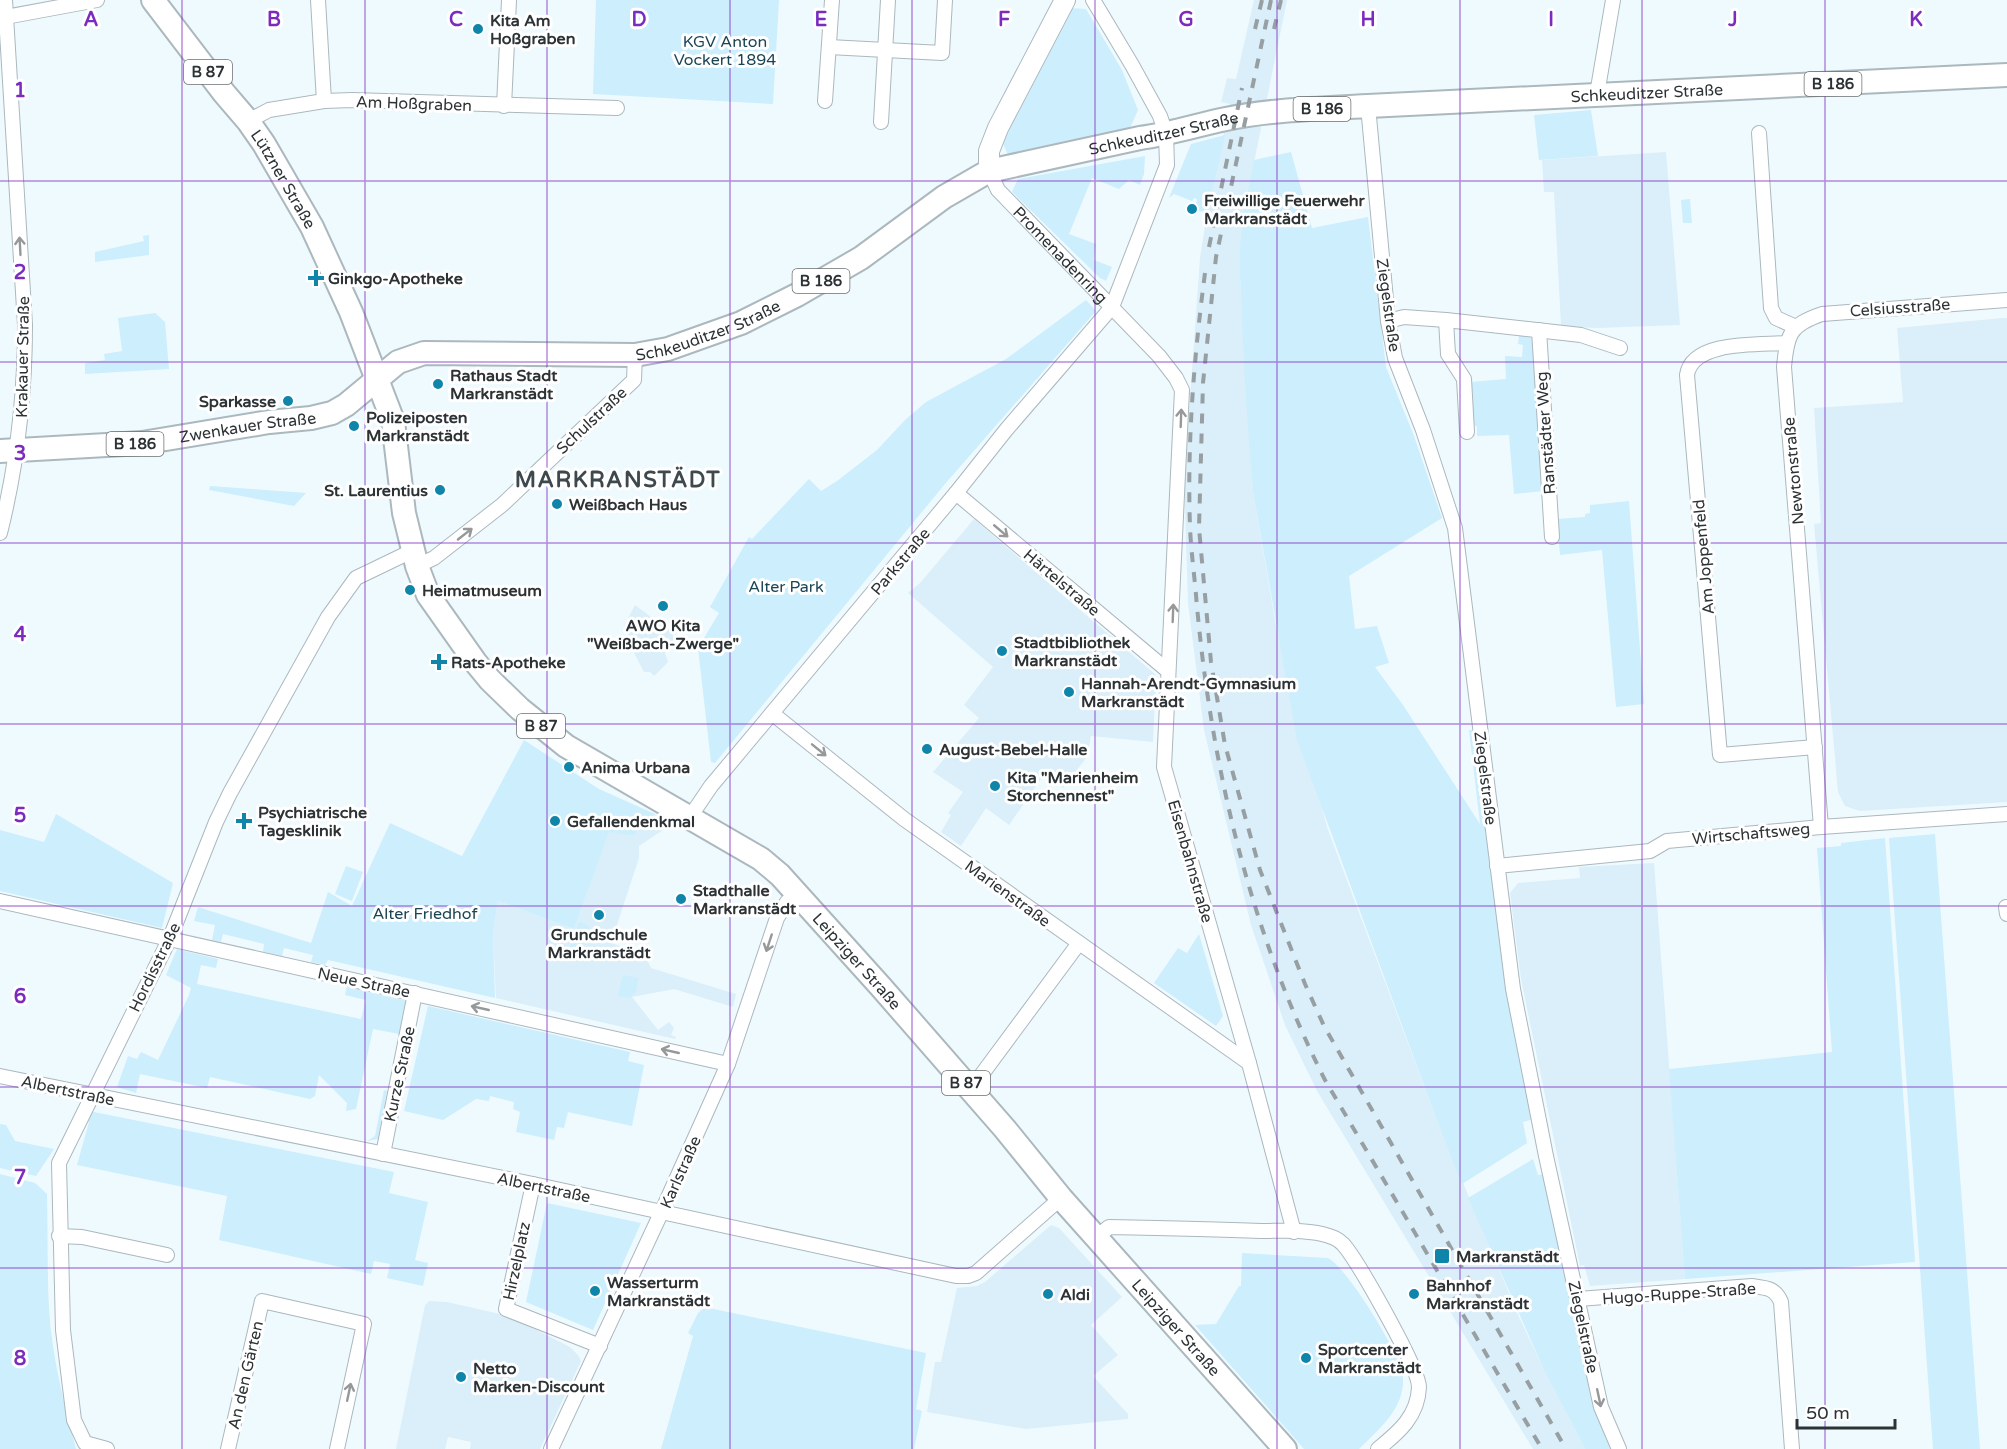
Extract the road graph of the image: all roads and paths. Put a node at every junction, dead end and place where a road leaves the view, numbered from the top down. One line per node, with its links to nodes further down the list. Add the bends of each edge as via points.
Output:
1 (5, 0): 12 (street, Krakauer Straße)
2 (97, 0): 12 (street)
3 (153, 0): 22 (main road, Lützner Straße / B 87)
4 (318, 0): 17 (street)
5 (509, 0): 19 (street)
6 (832, 0): 13 (street)
7 (888, 0): 14 (street)
8 (945, 0): 14 (street, via 942,53)
9 (1065, 0): 26 (main road, via 998,128 989,151)
10 (1093, 0): 25 (street, Promenadenring, via 1160,116)
11 (1612, 0): 16 (street)
12 (3, 18): 38 (street, Krakauer Straße, one-way to 12, via 24,397 25,326)
13 (829, 47): 14 (street); 18 (street)
14 (885, 51): 23 (street)
15 (2007, 75): 16 (main road, Schkeuditzer Straße / B 186)
16 (1597, 94): 20 (main road, Schkeuditzer Straße / B 186)
17 (324, 101): 19 (street, Am Hoßgraben); 22 (street, Am Hoßgraben, via 269,110)
18 (825, 101)
19 (504, 106): 21 (street, Am Hoßgraben)
20 (1368, 106): 25 (main road, Schkeuditzer Straße / B 186, via 1277,112); 30 (street, Ziegelstraße)
21 (617, 108)
22 (248, 120): 36 (main road, Lützner Straße / B 87, via 312,227)
23 (881, 122)
24 (1759, 132): 31 (street, via 1771,308 1776,318)
25 (1166, 134): 26 (main road, Schkeuditzer Straße / B 186); 28 (street, Promenadenring, via 1167,165)
26 (989, 171): 28 (street, Promenadenring, via 998,190); 35 (main road, Schkeuditzer Straße / B 186, via 944,197 861,258 788,300 741,324 668,349)
27 (2007, 300): 31 (street, Celsiusstraße, via 1839,311 1808,319)
28 (1112, 307): 39 (street, Parkstraße); 43 (street, Eisenbahnstraße, one-way to 28, via 1182,390 1159,356)
29 (1446, 320): 30 (street, via 1404,317); 32 (street); 37 (street, via 1448,354 1464,379)
30 (1388, 321): 49 (street, Ziegelstraße, via 1395,358 1455,528)
31 (1796, 327): 33 (street, Newtonstraße)
32 (1539, 330): 34 (street, via 1581,335); 41 (street, Ranstädter Weg)
33 (1786, 344): 45 (street, Newtonstraße, via 1784,367); 45 (street, Am Joppenfeld, via 1704,352 1688,368 1688,385 1720,755)
34 (1620, 348)
35 (635, 355): 36 (main road, Schkeuditzer Straße / B 186, via 424,353 398,362); 42 (street, Schulstraße, one-way to 35, via 434,558 502,505 634,380)
36 (377, 380): 38 (main road, Zwenkauer Straße / B 186, via 346,405 311,418 142,443); 42 (main road, Leipziger Straße / B 87, via 393,421)
37 (1467, 432)
38 (9, 451): 40 (street, Krakauer Straße)
39 (956, 493): 43 (street, Härtelstraße, one-way to 43); 44 (street, Parkstraße)
40 (0, 534)
41 (1552, 537)
42 (414, 559): 47 (main road, Leipziger Straße / B 87, via 428,595 476,663 520,709 567,746); 54 (street, Hordisstraße, via 356,578 328,617 221,812)
43 (1168, 671): 58 (street, Eisenbahnstraße, via 1164,767)
44 (773, 714): 47 (street, Parkstraße, via 711,786); 55 (street, Marienstraße, one-way to 55, via 904,819)
45 (1815, 747): 48 (street, Newtonstraße)
46 (2007, 814): 48 (street, Wirtschaftsweg)
47 (690, 817): 50 (main road, Leipziger Straße / B 87, via 761,859)
48 (1821, 827): 49 (street, Wirtschaftsweg, via 1667,841 1650,851)
49 (1497, 866): 70 (street, Ziegelstraße, via 1513,989)
50 (798, 893): 57 (street, Karlstraße, one-way to 57, via 777,918); 60 (main road, Leipziger Straße / B 87)
51 (0, 901): 54 (street, Neue Straße)
52 (2006, 907): 53 (street)
53 (2007, 914)
54 (170, 938): 56 (street, Neue Straße); 61 (street, Hordisstraße)
55 (1079, 943): 58 (street, Marienstraße); 60 (street)
56 (415, 993): 57 (street, Neue Straße, one-way to 56); 62 (street, Kurze Straße)
57 (728, 1064): 65 (street, Karlstraße)
58 (1249, 1064): 66 (street, Eisenbahnstraße)
59 (0, 1076): 61 (street, Albertstraße)
60 (971, 1089): 64 (main road, Leipziger Straße / B 87)
61 (92, 1095): 62 (street, Albertstraße); 67 (street, Hordisstraße, via 59,1163)
62 (383, 1154): 63 (street, Albertstraße)
63 (533, 1184): 65 (street, Albertstraße); 71 (street, Hirzelplatz, via 506,1309)
64 (1061, 1198): 65 (street, Albertstraße, via 968,1276); 68 (main road, Leipziger Straße / B 87)
65 (662, 1211): 71 (street, Karlstraße)
66 (1294, 1232): 68 (street, via 1110,1227); 77 (street, via 1336,1238 1346,1247 1414,1367 1419,1384 1417,1403 1409,1420)
67 (59, 1236): 69 (street, via 82,1237); 72 (street, Hordisstraße, via 64,1340 74,1420 85,1443)
68 (1097, 1237): 76 (main road, Leipziger Straße / B 87)
69 (167, 1255)
70 (1578, 1299): 78 (street, Ziegelstraße, one-way to 78, via 1601,1407); 79 (street, Hugo-Ruppe-Straße, via 1769,1288 1781,1302)
71 (600, 1346): 75 (street, Karlstraße)
72 (108, 1449)
73 (228, 1449): 74 (street, An den Gärten, one-way to 73, via 364,1324 256,1300)
74 (337, 1449)
75 (551, 1449)
76 (1285, 1449)
77 (1378, 1449)
78 (1619, 1449)
79 (1792, 1449)

